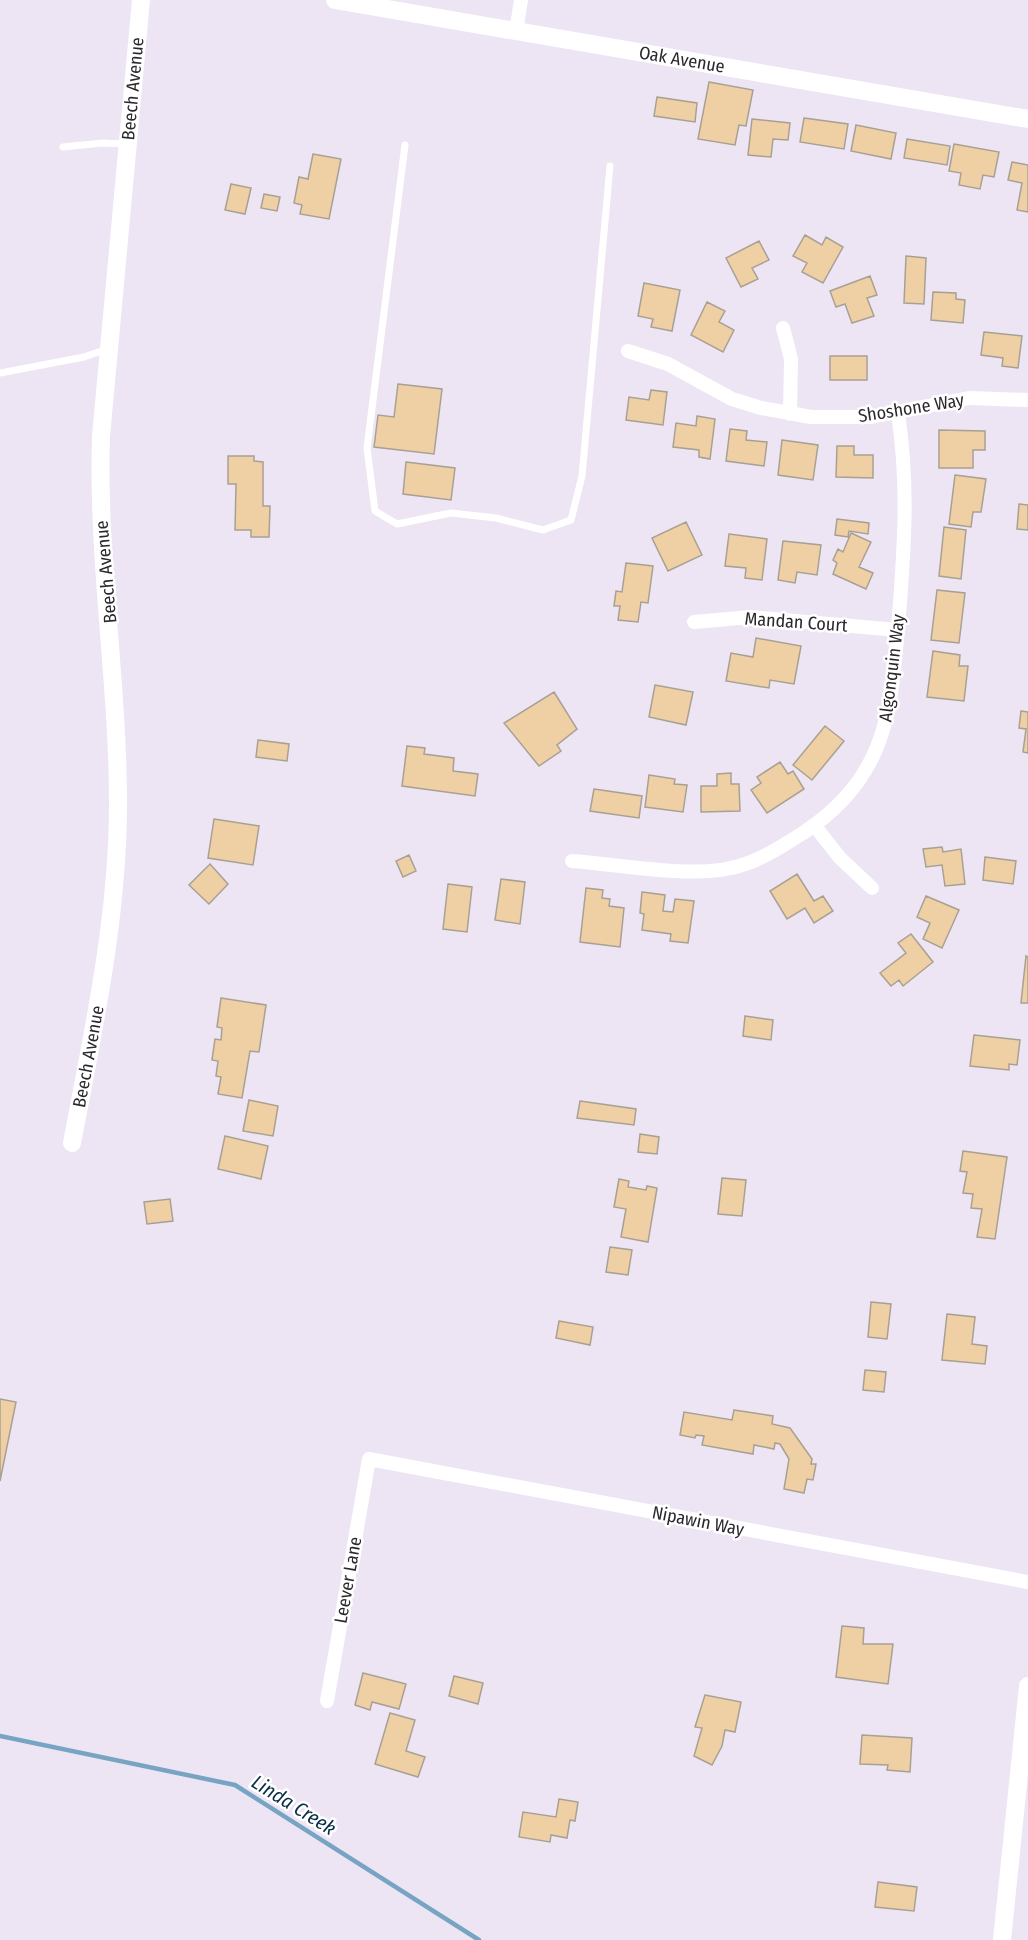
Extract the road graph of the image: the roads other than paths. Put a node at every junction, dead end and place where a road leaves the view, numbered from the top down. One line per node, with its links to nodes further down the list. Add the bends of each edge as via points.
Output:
1 (141, 0): 6 (street, Beech Avenue)
2 (335, 0): 4 (street, Oak Avenue)
3 (521, 0): 4 (street)
4 (516, 32): 5 (street, Oak Avenue)
5 (1028, 119)
6 (128, 144): 8 (lane); 11 (street, Beech Avenue)
7 (405, 145): 9 (lane, via 367,448 375,511 398,524 451,513 496,518 543,530 571,520 582,476)
8 (63, 147)
9 (610, 166)
10 (783, 328): 16 (street, via 791,359)
11 (110, 348): 13 (lane, via 84,357); 22 (street, Beech Avenue, via 100,487 103,575 115,688 118,808 100,992)
12 (628, 351): 16 (street, Shoshone Way, via 668,364 732,399)
13 (0, 373)
14 (1028, 400): 15 (street, Shoshone Way, via 969,398)
15 (898, 413): 16 (street, Shoshone Way, via 841,419); 18 (street, Algonquin Way, via 907,490)
16 (790, 414)
17 (694, 622): 18 (street, Mandan Court, via 751,616)
18 (897, 630): 19 (street, Algonquin Way, via 890,705 876,753 848,795)
19 (814, 825): 20 (street, Algonquin Way, via 762,858 724,870 698,872); 21 (street, via 840,858)
20 (572, 861)
21 (872, 888)
22 (72, 1143)
23 (369, 1459): 24 (street, Nipawin Way); 26 (street, Leever Lane)
24 (1028, 1582)
25 (1028, 1686): 27 (street)
26 (327, 1701)
27 (1002, 1940)

